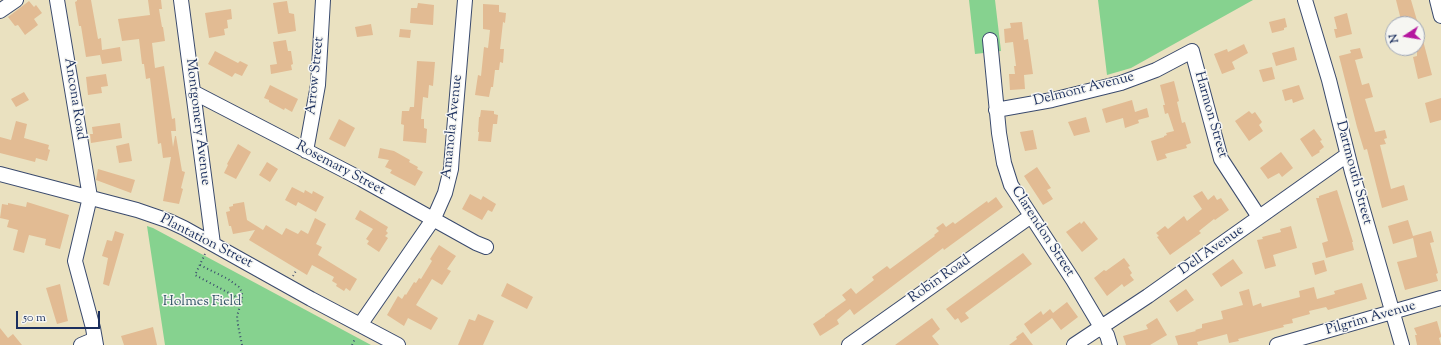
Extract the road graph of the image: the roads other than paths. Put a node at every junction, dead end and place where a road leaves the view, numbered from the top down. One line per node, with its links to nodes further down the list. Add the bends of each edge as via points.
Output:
1 (16, 0): 8 (street)
2 (57, 0): 17 (street, Ancona Road)
3 (181, 0): 12 (street, Montgomery Avenue)
4 (323, 0): 14 (street, Arrow Street, via 318,86)
5 (465, 0): 20 (street, Amanola Avenue, via 451,169 445,193)
6 (1305, 0): 15 (street, Dartmouth Street, via 1329,80)
7 (1436, 0): 9 (street)
8 (0, 11)
9 (1441, 16)
10 (990, 40): 13 (street, Clarendon Street)
11 (1192, 51): 13 (street, Delmont Avenue, via 1156,70 1121,83); 19 (street, Harmon Street, via 1221,159)
12 (193, 92): 14 (street, Rosemary Street); 22 (street, Montgomery Avenue)
13 (996, 110): 18 (street, Clarendon Street, via 1007,175)
14 (306, 151): 20 (street, Rosemary Street)
15 (1347, 155): 19 (street, Dell Avenue); 24 (street, Dartmouth Street)
16 (0, 174): 17 (street, Plantation Street)
17 (90, 197): 22 (street, Plantation Street, via 157,216 184,228); 27 (street, via 75,261)
18 (1031, 216): 26 (street, Clarendon Street); 30 (street, Robin Road)
19 (1260, 217): 26 (street, Dell Avenue)
20 (433, 219): 21 (street, Rosemary Street); 25 (street, Amanola Avenue)
21 (486, 246)
22 (209, 249): 25 (street, Plantation Street)
23 (1441, 298): 24 (street, Pilgrim Avenue)
24 (1393, 312): 33 (street, Pilgrim Avenue); 34 (street, Dartmouth Street)
25 (360, 325): 29 (street, Plantation Street)
26 (1101, 327): 31 (street, Dell Avenue); 32 (street, Clarendon Street)
27 (96, 342): 28 (street)
28 (81, 345)
29 (398, 345)
30 (849, 345)
31 (1074, 345)
32 (1110, 345)
33 (1277, 345)
34 (1402, 345)

